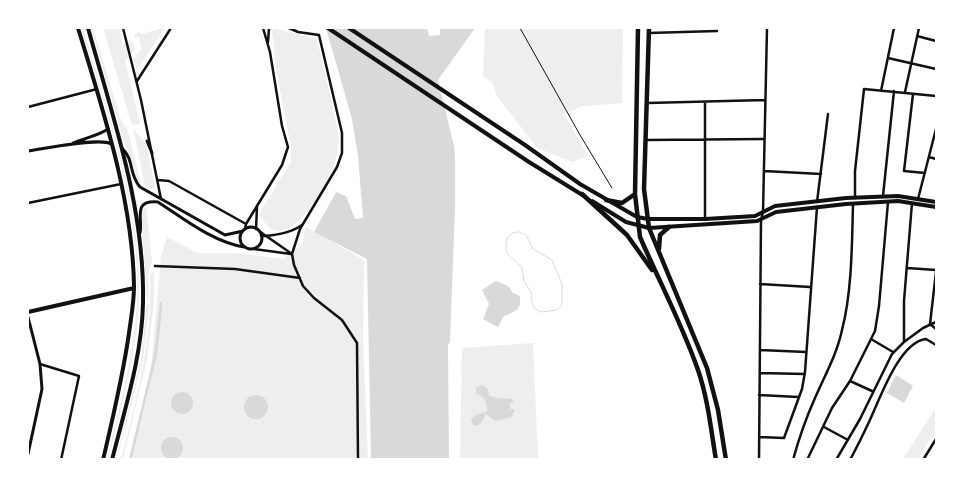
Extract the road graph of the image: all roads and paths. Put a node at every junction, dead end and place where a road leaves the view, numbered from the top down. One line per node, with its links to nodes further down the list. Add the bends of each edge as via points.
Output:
1 (78, 28): 24 (main road)
2 (88, 28): 44 (main road)
3 (123, 28): 23 (street)
4 (171, 28): 23 (street)
5 (263, 28): 19 (street)
6 (269, 28): 19 (street)
7 (289, 28): 77 (street, via 319,34 342,133 342,153 337,167)
8 (328, 28): 55 (main road)
9 (349, 28): 61 (main road)
10 (520, 28): 54 (lane)
11 (638, 28): 56 (main road)
12 (767, 28): 30 (street)
13 (894, 28): 20 (street)
14 (919, 28): 17 (street)
15 (649, 30): 16 (street); 32 (main road)
16 (717, 31)
17 (917, 36): 18 (street); 21 (street)
18 (936, 41)
19 (268, 44): 68 (street, via 288,147 282,166)
20 (888, 58): 21 (street); 25 (street)
21 (912, 63): 22 (street); 27 (street)
22 (936, 69)
23 (137, 81): 46 (street)
24 (97, 89): 33 (street); 35 (main road)
25 (881, 91): 26 (street); 58 (street, via 864,89)
26 (894, 92): 27 (street); 57 (street)
27 (905, 93): 28 (street)
28 (914, 94): 29 (street); 50 (street, via 904,171)
29 (936, 96)
30 (765, 100): 31 (street); 37 (street)
31 (705, 102): 32 (street); 39 (street)
32 (646, 103): 38 (main road)
33 (28, 107)
34 (828, 114): 51 (street)
35 (108, 129): 42 (street); 43 (main road)
36 (936, 129): 47 (street)
37 (764, 139): 39 (street); 49 (street)
38 (645, 140): 39 (street); 73 (main road, via 644,189)
39 (704, 140): 74 (street)
40 (84, 141): 42 (street)
41 (147, 142): 46 (street)
42 (72, 144): 43 (street, via 105,141); 45 (street)
43 (112, 144): 53 (main road)
44 (122, 148): 59 (street, via 128,154 134,180); 83 (main road)
45 (28, 151)
46 (152, 153): 52 (street)
47 (929, 158): 48 (street); 50 (street)
48 (936, 159)
49 (764, 171): 51 (street); 71 (street)
50 (925, 173): 60 (street)
51 (820, 174): 62 (street)
52 (158, 180): 59 (street); 76 (street, via 168,182)
53 (121, 184): 65 (street); 96 (main road)
54 (612, 188)
55 (582, 194): 78 (main road); 92 (main road, via 627,235)
56 (635, 194): 61 (main road, via 622,203); 72 (main road)
57 (883, 196): 58 (main road); 60 (main road)
58 (854, 198): 62 (main road)
59 (161, 199): 81 (street, via 225,235)
60 (918, 199): 64 (main road)
61 (606, 200): 72 (main road)
62 (817, 202): 71 (main road, via 775,206)
63 (888, 202): 66 (main road); 67 (main road); 102 (street, via 879,306)
64 (936, 202)
65 (28, 203)
66 (853, 204): 69 (main road); 128 (street, via 843,330)
67 (912, 204): 70 (main road); 90 (street)
68 (257, 206): 76 (street); 82 (street)
69 (817, 207): 75 (main road, via 776,212); 95 (street)
70 (936, 207)
71 (763, 212): 74 (main road, via 755,216); 75 (street)
72 (637, 217): 73 (main road); 78 (main road)
73 (648, 219): 74 (main road); 80 (main road)
74 (705, 219)
75 (761, 220): 79 (main road); 94 (street)
76 (246, 224): 81 (street)
77 (303, 224): 84 (street, via 276,236); 88 (street)
78 (638, 226): 80 (main road); 92 (main road)
79 (669, 227): 80 (main road); 87 (main road, via 660,235)
80 (649, 228): 87 (main road)
81 (244, 230): 82 (street); 85 (street, via 240,237)
82 (258, 230): 84 (street); 86 (street, via 261,241)
83 (139, 236): 85 (street, via 139,213 150,201 158,202 219,239); 123 (main road, via 143,304 129,394)
84 (264, 236): 88 (street)
85 (244, 247): 86 (street)
86 (254, 249): 88 (street)
87 (659, 253): 126 (main road, via 707,368)
88 (292, 254): 93 (street)
89 (155, 266): 93 (street, via 234,269)
90 (907, 268): 91 (street); 103 (street)
91 (936, 271): 100 (street)
92 (657, 277): 125 (main road, via 698,371)
93 (300, 278): 124 (street, via 314,298 342,320 357,343)
94 (760, 284): 95 (street); 105 (street)
95 (810, 287): 106 (street)
96 (134, 288): 97 (main road); 122 (main road, via 120,389)
97 (28, 312)
98 (28, 317): 108 (street)
99 (936, 322): 100 (street)
100 (930, 324): 101 (street); 103 (street)
101 (936, 329)
102 (871, 338): 107 (street); 111 (street)
103 (904, 342): 107 (street)
104 (936, 346): 130 (street, via 922,339 902,357)
105 (760, 350): 106 (street); 109 (street)
106 (806, 352): 110 (street)
107 (893, 352): 112 (street)
108 (40, 364): 119 (street, via 42,389); 121 (street, via 79,376)
109 (760, 373): 110 (street); 113 (street)
110 (804, 374): 114 (street)
111 (850, 381): 112 (street); 115 (street)
112 (872, 391): 118 (street)
113 (759, 395): 114 (street); 116 (street)
114 (799, 397): 116 (street, via 784,438)
115 (824, 427): 118 (street); 120 (street)
116 (759, 436): 127 (street)
117 (936, 438): 131 (street)
118 (848, 440): 129 (street)
119 (28, 454)
120 (808, 458)
121 (61, 460)
122 (103, 460)
123 (112, 460)
124 (358, 460)
125 (716, 460)
126 (726, 460)
127 (759, 460)
128 (793, 460)
129 (836, 460)
130 (850, 460)
131 (923, 460)

